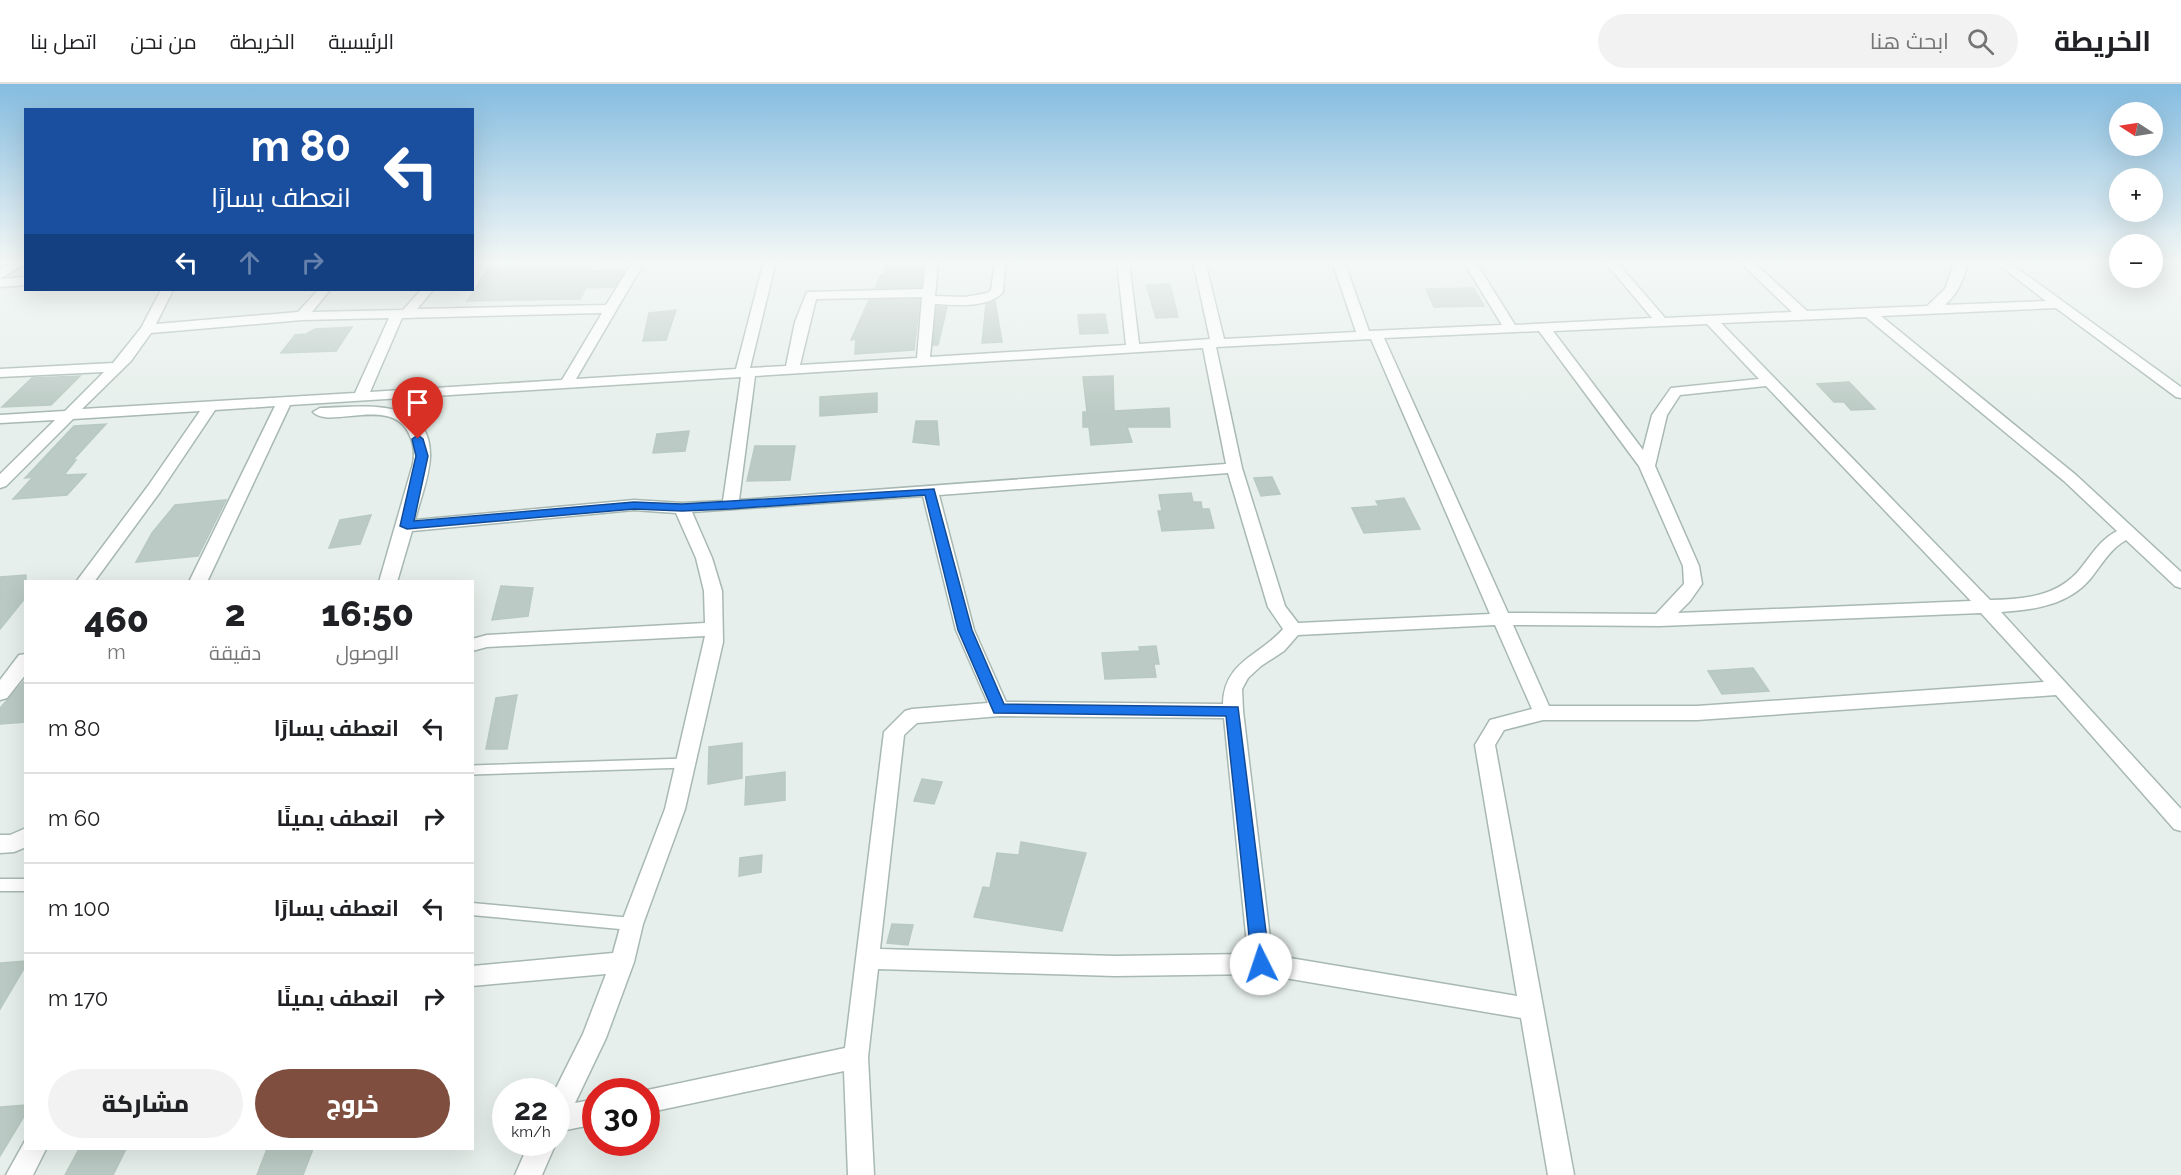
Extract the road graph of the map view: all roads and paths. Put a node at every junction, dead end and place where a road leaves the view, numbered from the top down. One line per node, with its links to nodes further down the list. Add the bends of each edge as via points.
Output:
1 (156, 312): 23 (street)
2 (305, 312): 18 (street)
3 (459, 312): 16 (street)
4 (609, 312): 34 (street)
5 (759, 312): 31 (street)
6 (805, 312): 30 (street)
7 (928, 312): 28 (street)
8 (1128, 312): 27 (street)
9 (1208, 312): 26 (street)
10 (1360, 312): 25 (street)
11 (1500, 312): 24 (street)
12 (1653, 312): 21 (street)
13 (1800, 312): 19 (street)
14 (1896, 312): 17 (street)
15 (2070, 312): 35 (street)
16 (402, 313): 18 (street); 36 (street)
17 (1871, 314): 19 (street); 48 (street, via 2031,445)
18 (302, 316): 23 (street)
19 (1804, 316): 20 (street)
20 (1711, 320): 21 (street); 33 (street)
21 (1661, 321): 22 (street)
22 (1543, 327): 24 (street); 41 (street)
23 (147, 329): 29 (street)
24 (1511, 329): 25 (street)
25 (1370, 336): 26 (street); 54 (street)
26 (1213, 344): 27 (street); 42 (street)
27 (1132, 349): 28 (street)
28 (923, 362): 30 (street)
29 (116, 367): 32 (street); 39 (street)
30 (792, 369): 31 (street)
31 (745, 372): 34 (street); 45 (street)
32 (0, 373)
33 (1769, 382): 41 (street, via 1676,391 1658,421); 53 (street)
34 (567, 383): 36 (street)
35 (2181, 394)
36 (360, 398): 38 (street)
37 (209, 408): 38 (street); 39 (street); 49 (street)
38 (282, 408): 47 (street, via 378,412 405,417 412,424 422,456); 50 (street)
39 (67, 416): 40 (street); 43 (street)
40 (0, 419)
41 (1647, 466): 55 (street, via 1691,566 1693,584)
42 (1234, 468): 44 (street); 57 (street, via 1277,608)
43 (0, 483)
44 (930, 491): 45 (street); 62 (street, via 965,630)
45 (730, 506): 46 (street)
46 (682, 508): 47 (street, via 634,505); 56 (street, via 705,558 713,591)
47 (407, 526): 51 (street)
48 (2128, 532): 52 (street); 53 (street, via 2111,541 2068,591 2046,600)
49 (86, 580)
50 (199, 580)
51 (389, 580)
52 (2181, 582)
53 (1986, 607): 55 (street); 61 (street)
54 (1503, 619): 55 (street); 57 (street); 64 (street)
55 (1660, 620)
56 (714, 629): 58 (street); 65 (street)
57 (1293, 629): 63 (street, via 1278,647 1241,674 1233,689)
58 (474, 644)
59 (24, 664): 60 (street)
60 (11, 687)
61 (2061, 688): 64 (street, via 1697,713); 67 (street)
62 (999, 709): 63 (street); 74 (street, via 912,716 894,732)
63 (1233, 711): 76 (street)
64 (1543, 713): 78 (street, via 1497,725 1485,746)
65 (686, 763): 66 (lane); 73 (street, via 675,808)
66 (474, 770)
67 (2181, 823)
68 (24, 837): 69 (street)
69 (0, 844)
70 (0, 885): 71 (lane)
71 (24, 885)
72 (474, 909): 73 (lane)
73 (632, 924): 75 (street)
74 (868, 959): 76 (street, via 1115,966); 79 (street)
75 (622, 962): 77 (street); 80 (street, via 594,1038)
76 (1261, 964): 78 (street)
77 (474, 976)
78 (1530, 1009): 87 (street)
79 (856, 1057): 81 (street); 86 (street)
80 (570, 1086)
81 (660, 1098)
82 (32, 1150): 84 (street)
83 (537, 1156): 85 (street)
84 (20, 1175)
85 (528, 1175)
86 (861, 1175)
87 (1561, 1175)

